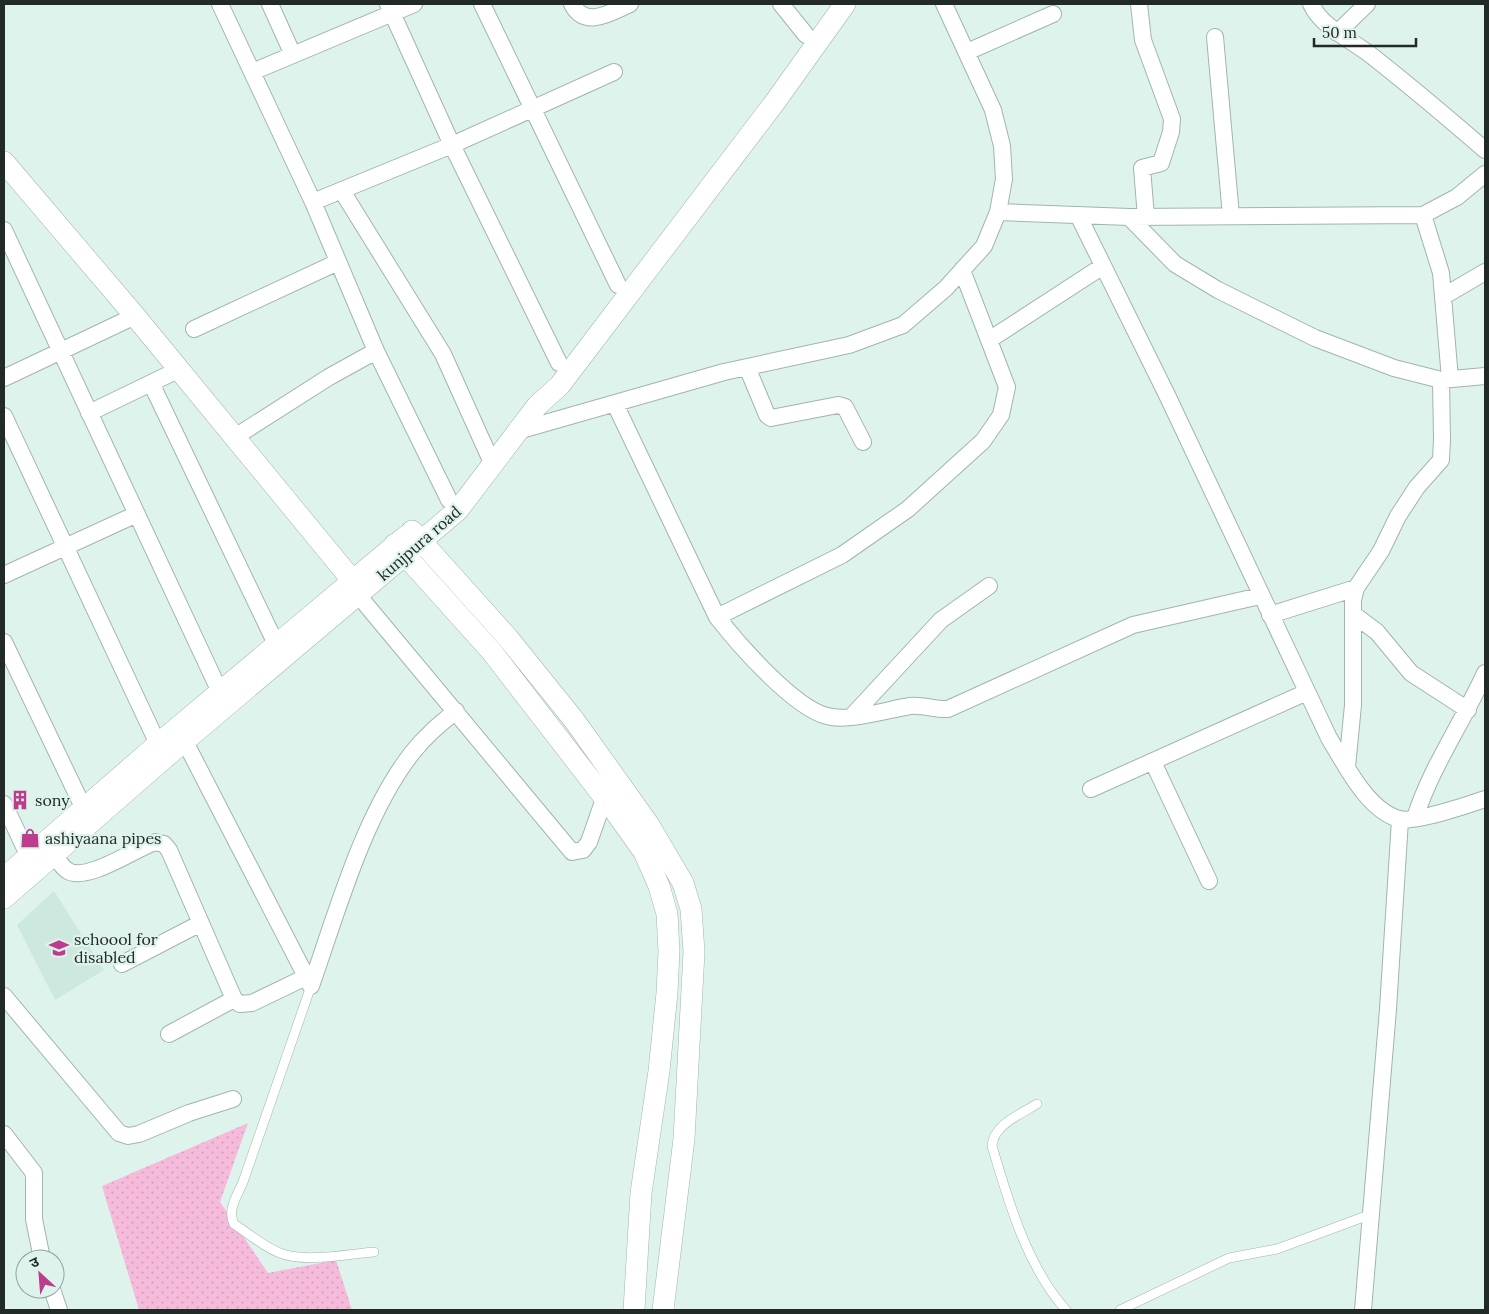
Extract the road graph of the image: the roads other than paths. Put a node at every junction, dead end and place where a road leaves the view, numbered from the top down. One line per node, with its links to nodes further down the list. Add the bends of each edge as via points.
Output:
1 (220, 4): 20 (street)
2 (270, 4): 19 (street)
3 (414, 4): 13 (street)
4 (482, 4): 22 (street)
5 (572, 4): 6 (street, via 579,15 586,18)
6 (630, 4)
7 (781, 4): 16 (street)
8 (944, 4): 18 (street)
9 (1139, 4): 34 (street, via 1143,40 1172,119 1161,163 1142,168)
10 (1311, 4): 15 (street)
11 (1367, 4): 15 (street)
12 (834, 7): 16 (street); 55 (street, via 775,102 560,385)
13 (390, 9): 19 (street); 23 (street)
14 (1052, 14): 18 (street)
15 (1337, 33): 24 (street, via 1370,54)
16 (806, 35): 40 (street, via 765,94)
17 (1215, 37): 32 (street)
18 (967, 52): 29 (street, via 993,110 1002,146 1004,179)
19 (293, 55): 20 (street)
20 (252, 72): 28 (street)
21 (614, 72): 22 (street)
22 (532, 108): 23 (street); 40 (street)
23 (452, 145): 27 (street); 47 (street)
24 (1485, 150)
25 (4, 162): 42 (street)
26 (1485, 174): 31 (street, via 1458,197)
27 (342, 191): 28 (street); 61 (street, via 443,354)
28 (313, 202): 36 (street)
29 (998, 212): 30 (street); 38 (street, via 984,246)
30 (1078, 215): 33 (street); 37 (street)
31 (1423, 215): 32 (street); 41 (street, via 1441,273)
32 (1231, 216): 34 (street)
33 (1129, 217): 34 (street); 52 (street, via 1175,264 1218,290 1356,356)
34 (1146, 217)
35 (4, 230): 46 (street)
36 (338, 262): 43 (street); 45 (street)
37 (1103, 266): 44 (street); 71 (street)
38 (962, 270): 44 (street); 48 (street, via 903,325 849,345)
39 (1485, 272): 41 (street)
40 (618, 285): 47 (street)
41 (1444, 296): 52 (street)
42 (135, 316): 46 (street); 49 (street)
43 (194, 329)
44 (989, 340): 74 (street, via 1007,387 1000,415 983,441 908,508 842,555)
45 (376, 351): 59 (street); 63 (street)
46 (61, 352): 51 (street); 56 (street)
47 (559, 363): 55 (street, via 543,388)
48 (747, 367): 54 (street); 60 (street, via 771,418 838,405 845,407)
49 (180, 369): 53 (street); 59 (street)
50 (1485, 376): 52 (street)
51 (4, 378)
52 (1445, 380): 70 (street, via 1441,460 1417,487)
53 (152, 383): 56 (street); 76 (street)
54 (614, 404): 58 (street); 74 (street)
55 (537, 406): 58 (street)
56 (89, 412): 64 (street)
57 (4, 416): 66 (street)
58 (521, 430): 61 (street)
59 (235, 437): 69 (street)
60 (863, 442)
61 (493, 465): 62 (street)
62 (475, 485): 63 (street, kunjpura road); 65 (street, kunjpura road, via 468,500)
63 (449, 500): 65 (street, kunjpura road)
64 (137, 514): 66 (street); 78 (street)
65 (409, 543): 69 (street, kunjpura road); 88 (street); 112 (street, via 508,638 574,720 649,825 683,883 691,910 694,952 684,1139)
66 (65, 547): 67 (street); 84 (street)
67 (4, 576)
68 (989, 586): 82 (street, via 941,620)
69 (355, 587): 76 (street, kunjpura road); 81 (street); 83 (street, kunjpura road)
70 (1356, 588): 72 (street); 73 (street)
71 (1260, 596): 73 (street); 82 (street, via 1133,625 948,709 916,706)
72 (1353, 614): 80 (street, via 1377,632 1411,673); 86 (street, via 1353,705)
73 (1270, 615): 79 (street)
74 (717, 617): 82 (street, via 738,644 811,709 827,716)
75 (4, 642): 91 (street)
76 (276, 644): 78 (street, kunjpura road)
77 (1485, 674): 80 (street)
78 (220, 692): 83 (street, kunjpura road)
79 (1307, 692): 85 (street); 86 (street)
80 (1468, 710): 92 (street)
81 (456, 711): 88 (street, via 572,852 584,850 589,842); 100 (street, via 411,753 394,780 363,843)
82 (852, 716)
83 (181, 735): 84 (street, kunjpura road); 93 (street, kunjpura road); 100 (street)
84 (158, 744): 91 (street, kunjpura road)
85 (1152, 762): 87 (street); 96 (street)
86 (1347, 767): 92 (street, via 1380,810)
87 (1091, 790)
88 (604, 799): 111 (street, via 644,852 667,914 667,994 640,1193)
89 (1485, 799): 92 (street)
90 (4, 804): 94 (street)
91 (84, 809): 93 (street, kunjpura road)
92 (1407, 819): 108 (street)
93 (52, 848): 94 (street, kunjpura road); 97 (street, kunjpura road); 98 (street, via 67,870 83,874 148,844 164,844)
94 (29, 857): 95 (street, kunjpura road)
95 (4, 878)
96 (1209, 881)
97 (4, 898)
98 (201, 923): 99 (street); 102 (street)
99 (122, 964)
100 (308, 981): 102 (street, via 252,1003 240,1004); 110 (lane, via 231,1217 234,1224 261,1242 288,1255 312,1257)
101 (4, 996): 104 (street, via 119,1132 128,1136 139,1134 188,1113)
102 (234, 998): 103 (street)
103 (169, 1034)
104 (233, 1099)
105 (1037, 1104): 113 (lane, via 998,1129 992,1146 1016,1223 1032,1258)
106 (4, 1134): 107 (street)
107 (10, 1152): 109 (street, via 34,1173 34,1219)
108 (1370, 1215): 114 (lane, via 1277,1249 1229,1258); 115 (street)
109 (40, 1249)
110 (374, 1252)
111 (634, 1310)
112 (663, 1310)
113 (1066, 1310)
114 (1120, 1310)
115 (1363, 1310)

